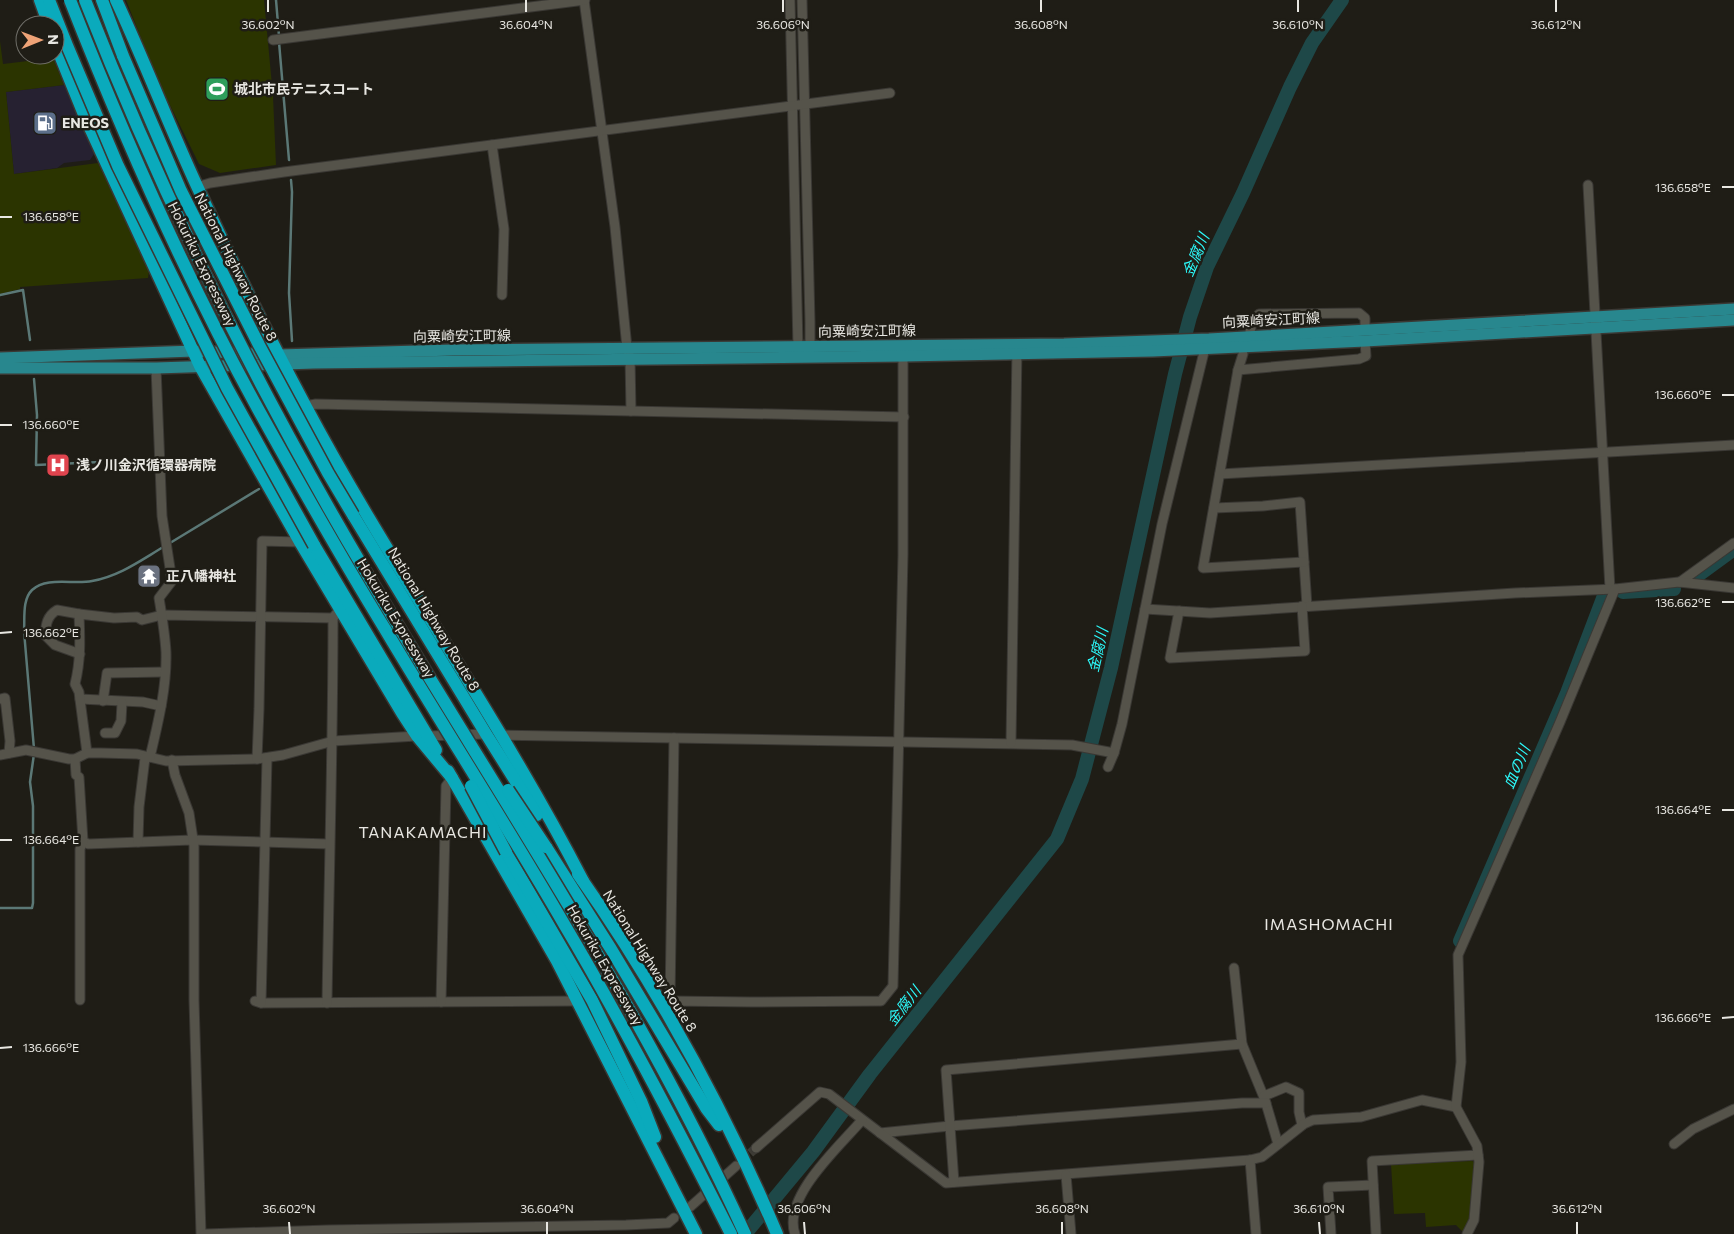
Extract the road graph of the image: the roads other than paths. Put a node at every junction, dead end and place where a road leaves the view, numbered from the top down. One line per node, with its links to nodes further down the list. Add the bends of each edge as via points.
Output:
1 (40, 0): 10 (highway)
2 (49, 0): 11 (highway)
3 (70, 0): 61 (highway, Hokuriku Expressway, bridge, via 127,140 207,311 256,406)
4 (85, 0): 63 (highway, Hokuriku Expressway, bridge, via 140,135 219,304 314,482)
5 (102, 0): 71 (highway, National Highway Route 8, bridge, via 182,191 258,344 328,474)
6 (116, 0): 21 (highway)
7 (585, 0): 12 (street); 18 (street)
8 (790, 0): 17 (street)
9 (802, 0): 16 (street)
10 (45, 15)
11 (53, 15)
12 (277, 40)
13 (65, 52): 73 (highway, bridge, via 227,388)
14 (65, 56): 31 (highway, via 84,116)
15 (890, 93): 16 (street)
16 (806, 104): 17 (street); 30 (street)
17 (794, 105): 18 (street); 30 (street)
18 (602, 131): 19 (street); 33 (street)
19 (492, 145): 21 (street, via 284,172); 22 (street, via 504,229)
20 (1588, 185): 25 (street)
21 (198, 187): 36 (highway)
22 (502, 295)
23 (1734, 309): 25 (main road, 向粟崎安江町線)
24 (1734, 320): 25 (main road, 向粟崎安江町線)
25 (1594, 322): 27 (main road, 向粟崎安江町線); 45 (street)
26 (1250, 330): 27 (street, via 1259,314 1359,314 1365,318)
27 (1365, 336): 28 (main road, 向粟崎安江町線); 40 (street, via 1366,356 1359,359)
28 (1207, 344): 29 (main road, 向粟崎安江町線); 55 (street, via 1160,533)
29 (1017, 349): 32 (main road, 向粟崎安江町線); 77 (street)
30 (804, 350): 32 (main road, 向粟崎安江町線); 33 (main road, 向粟崎安江町線)
31 (194, 351): 35 (main road, 向粟崎安江町線); 36 (main road, 向粟崎安江町線); 37 (highway)
32 (903, 351): 43 (street)
33 (629, 353): 36 (main road, 向粟崎安江町線); 42 (street)
34 (1243, 354): 40 (street)
35 (0, 358)
36 (281, 359): 37 (main road, 向粟崎安江町線); 41 (highway)
37 (200, 366): 39 (main road, 向粟崎安江町線); 48 (highway)
38 (0, 368): 39 (main road, 向粟崎安江町線)
39 (156, 368): 59 (street, via 162,516 172,582 159,598)
40 (1238, 370): 46 (street)
41 (305, 406): 42 (street); 72 (highway)
42 (631, 411): 43 (street)
43 (904, 417): 76 (street)
44 (1734, 445): 45 (street)
45 (1602, 452): 46 (street); 53 (street)
46 (1220, 474): 47 (street)
47 (1214, 508): 50 (street, via 1300,502); 50 (street, via 1203,568)
48 (300, 542): 58 (highway); 60 (street, via 262,541)
49 (1734, 543): 51 (street)
50 (1304, 562): 54 (street)
51 (1680, 582): 52 (street); 53 (street)
52 (1734, 588)
53 (1613, 589): 54 (street); 102 (street, via 1560,722 1458,954 1461,1062)
54 (1305, 606): 56 (street, via 1210,613); 56 (street, via 1305,651 1170,658)
55 (1145, 609): 56 (street); 78 (street, via 1122,724)
56 (1179, 611)
57 (78, 614): 59 (street, via 137,617 142,620); 62 (street); 62 (street, via 57,610 52,613 46,622 45,635 55,646)
58 (336, 614): 60 (street); 73 (highway); 75 (street)
59 (162, 615): 60 (street); 64 (street)
60 (260, 617): 84 (street)
61 (387, 633): 122 (highway, bridge, via 506,852 592,1000 641,1101); 124 (highway, Hokuriku Expressway, bridge, via 609,1000)
62 (80, 654): 66 (street, via 75,684)
63 (421, 662): 110 (highway, bridge, via 611,949 706,1108); 125 (highway, Hokuriku Expressway, bridge, via 622,995)
64 (165, 672): 67 (street, via 107,673); 69 (street)
65 (0, 699): 79 (street, via 6,698 10,741)
66 (80, 699): 67 (street); 80 (street)
67 (104, 701): 68 (street)
68 (122, 702): 69 (street); 70 (street, via 121,721 116,733)
69 (161, 706): 81 (street)
70 (105, 733)
71 (486, 734): 73 (street); 93 (highway, National Highway Route 8)
72 (500, 735): 74 (street); 93 (highway)
73 (422, 736): 75 (street); 87 (highway)
74 (674, 738): 76 (street); 99 (street)
75 (332, 741): 82 (street); 92 (street)
76 (899, 741): 77 (street); 99 (street, via 893,986 881,1001)
77 (1011, 743): 78 (street, via 1072,745)
78 (1112, 753): 86 (street)
79 (5, 754): 83 (street, via 32,752)
80 (87, 754): 81 (street); 83 (street)
81 (150, 756): 85 (street); 90 (street, via 145,758)
82 (267, 758): 84 (street); 91 (street)
83 (75, 759): 89 (street)
84 (257, 759): 85 (street)
85 (172, 760): 88 (street, via 189,813)
86 (1108, 767)
87 (452, 778): 96 (highway); 97 (street, via 446,786)
88 (192, 840): 90 (street); 91 (street); 123 (street)
89 (83, 841): 90 (street, via 88,844); 95 (street, via 80,849)
90 (138, 842)
91 (264, 843): 92 (street); 98 (street, via 258,1002)
92 (329, 844): 98 (street)
93 (583, 881): 99 (highway, National Highway Route 8)
94 (1234, 968): 100 (street)
95 (80, 1000)
96 (578, 1001): 97 (street); 122 (highway)
97 (441, 1002): 98 (street)
98 (327, 1003)
99 (666, 1004): 110 (highway, National Highway Route 8)
100 (1242, 1044): 101 (street); 106 (street, via 946,1070)
101 (1265, 1100): 105 (street, via 1286,1087 1300,1093); 106 (street); 108 (street)
102 (1456, 1107): 105 (street, via 1422,1100 1361,1117 1314,1120); 112 (street, via 1473,1138)
103 (1734, 1109): 109 (street, via 1693,1129)
104 (861, 1119): 107 (street); 111 (street, via 829,1094 820,1092); 126 (street, via 809,1180 799,1197 792,1226)
105 (1302, 1125): 108 (street)
106 (950, 1126): 107 (street); 116 (street)
107 (880, 1133): 116 (street, via 946,1183)
108 (1278, 1144): 113 (street)
109 (1674, 1144)
110 (736, 1146): 120 (highway, National Highway Route 8)
111 (756, 1148)
112 (1478, 1155): 117 (street, via 1372,1162); 131 (street, via 1474,1220)
113 (1250, 1160): 115 (street); 128 (street)
114 (736, 1166): 118 (street)
115 (1066, 1175): 116 (street); 127 (street)
116 (954, 1182)
117 (1373, 1185): 129 (street, via 1328,1187); 130 (street)
118 (690, 1207)
119 (674, 1218): 121 (street, via 668,1223 626,1226)
120 (775, 1230)
121 (385, 1232): 123 (street)
122 (695, 1233)
123 (203, 1234)
124 (731, 1234)
125 (745, 1234)
126 (795, 1234)
127 (1071, 1234)
128 (1256, 1234)
129 (1331, 1234)
130 (1376, 1234)
131 (1467, 1234)

